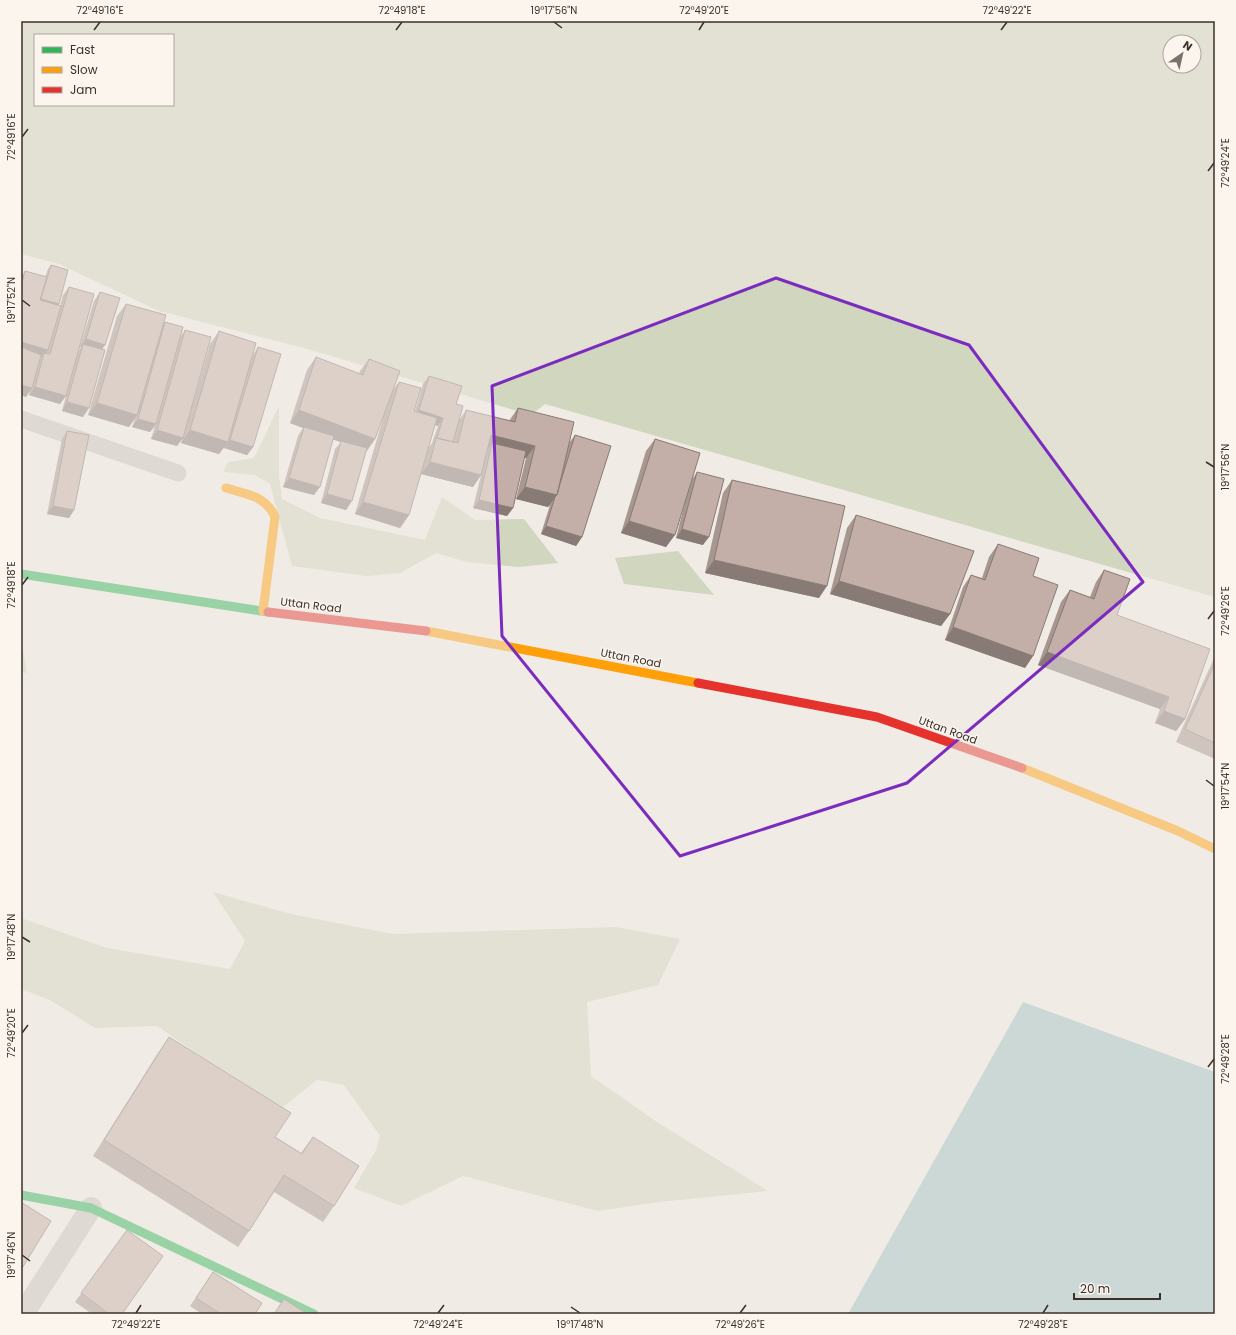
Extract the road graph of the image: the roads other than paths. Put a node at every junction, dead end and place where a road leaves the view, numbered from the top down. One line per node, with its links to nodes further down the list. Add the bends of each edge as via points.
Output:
1 (21, 419): 2 (lane)
2 (178, 473)
3 (226, 488): 5 (main road, via 264,500 272,507 275,517)
4 (21, 574): 5 (main road, Uttan Road)
5 (264, 611): 6 (main road, Uttan Road, via 426,631 877,717 1024,769 1178,831)
6 (1215, 849)
7 (21, 1195): 8 (main road)
8 (91, 1208): 9 (street); 10 (main road)
9 (24, 1314)
10 (314, 1314)

